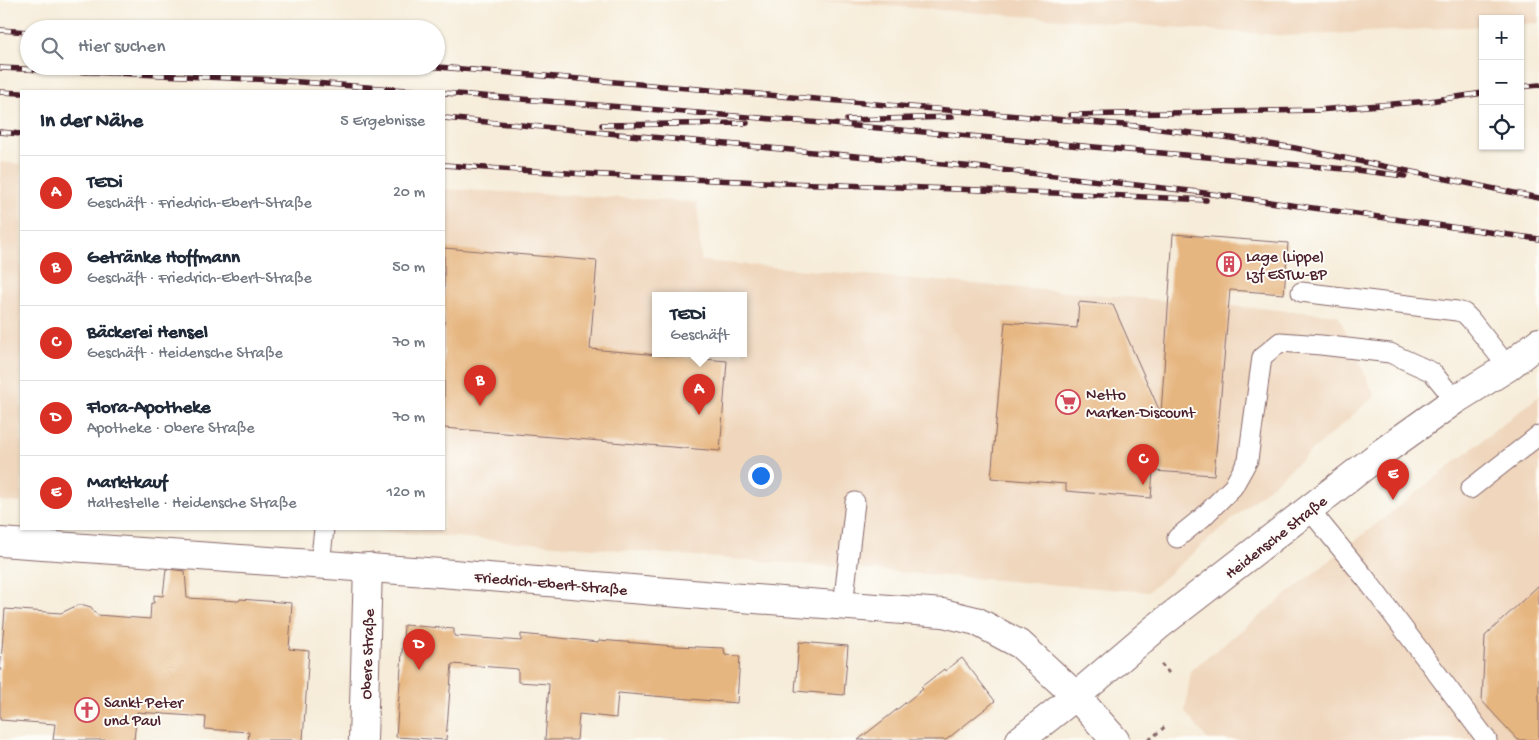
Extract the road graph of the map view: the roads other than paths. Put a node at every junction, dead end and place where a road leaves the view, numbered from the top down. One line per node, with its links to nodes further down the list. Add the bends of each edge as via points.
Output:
1 (1301, 292): 3 (lane, via 1464,313)
2 (1539, 342): 3 (main road, Heidensche Straße)
3 (1508, 367): 4 (main road, Heidensche Straße)
4 (1455, 400): 8 (main road, Heidensche Straße); 10 (lane, via 1432,372 1390,353 1280,342 1262,357 1248,460 1233,487 1203,518)
5 (1539, 434): 6 (lane)
6 (1470, 489)
7 (855, 502): 14 (lane)
8 (1309, 509): 15 (main road, Heidensche Straße, via 1157,627); 19 (lane)
9 (324, 530): 12 (lane)
10 (1176, 538)
11 (0, 542): 12 (main road, Friedrich-Ebert-Straße)
12 (320, 564): 13 (main road, Friedrich-Ebert-Straße)
13 (368, 567): 14 (main road, Friedrich-Ebert-Straße); 16 (main road, Obere Straße)
14 (843, 606): 15 (main road, Friedrich-Ebert-Straße, via 943,613 976,621 1021,645)
15 (1076, 696): 17 (main road, Heidensche Straße); 18 (main road, Friedrich-Ebert-Straße)
16 (363, 740)
17 (1020, 740)
18 (1115, 740)
19 (1487, 740)

